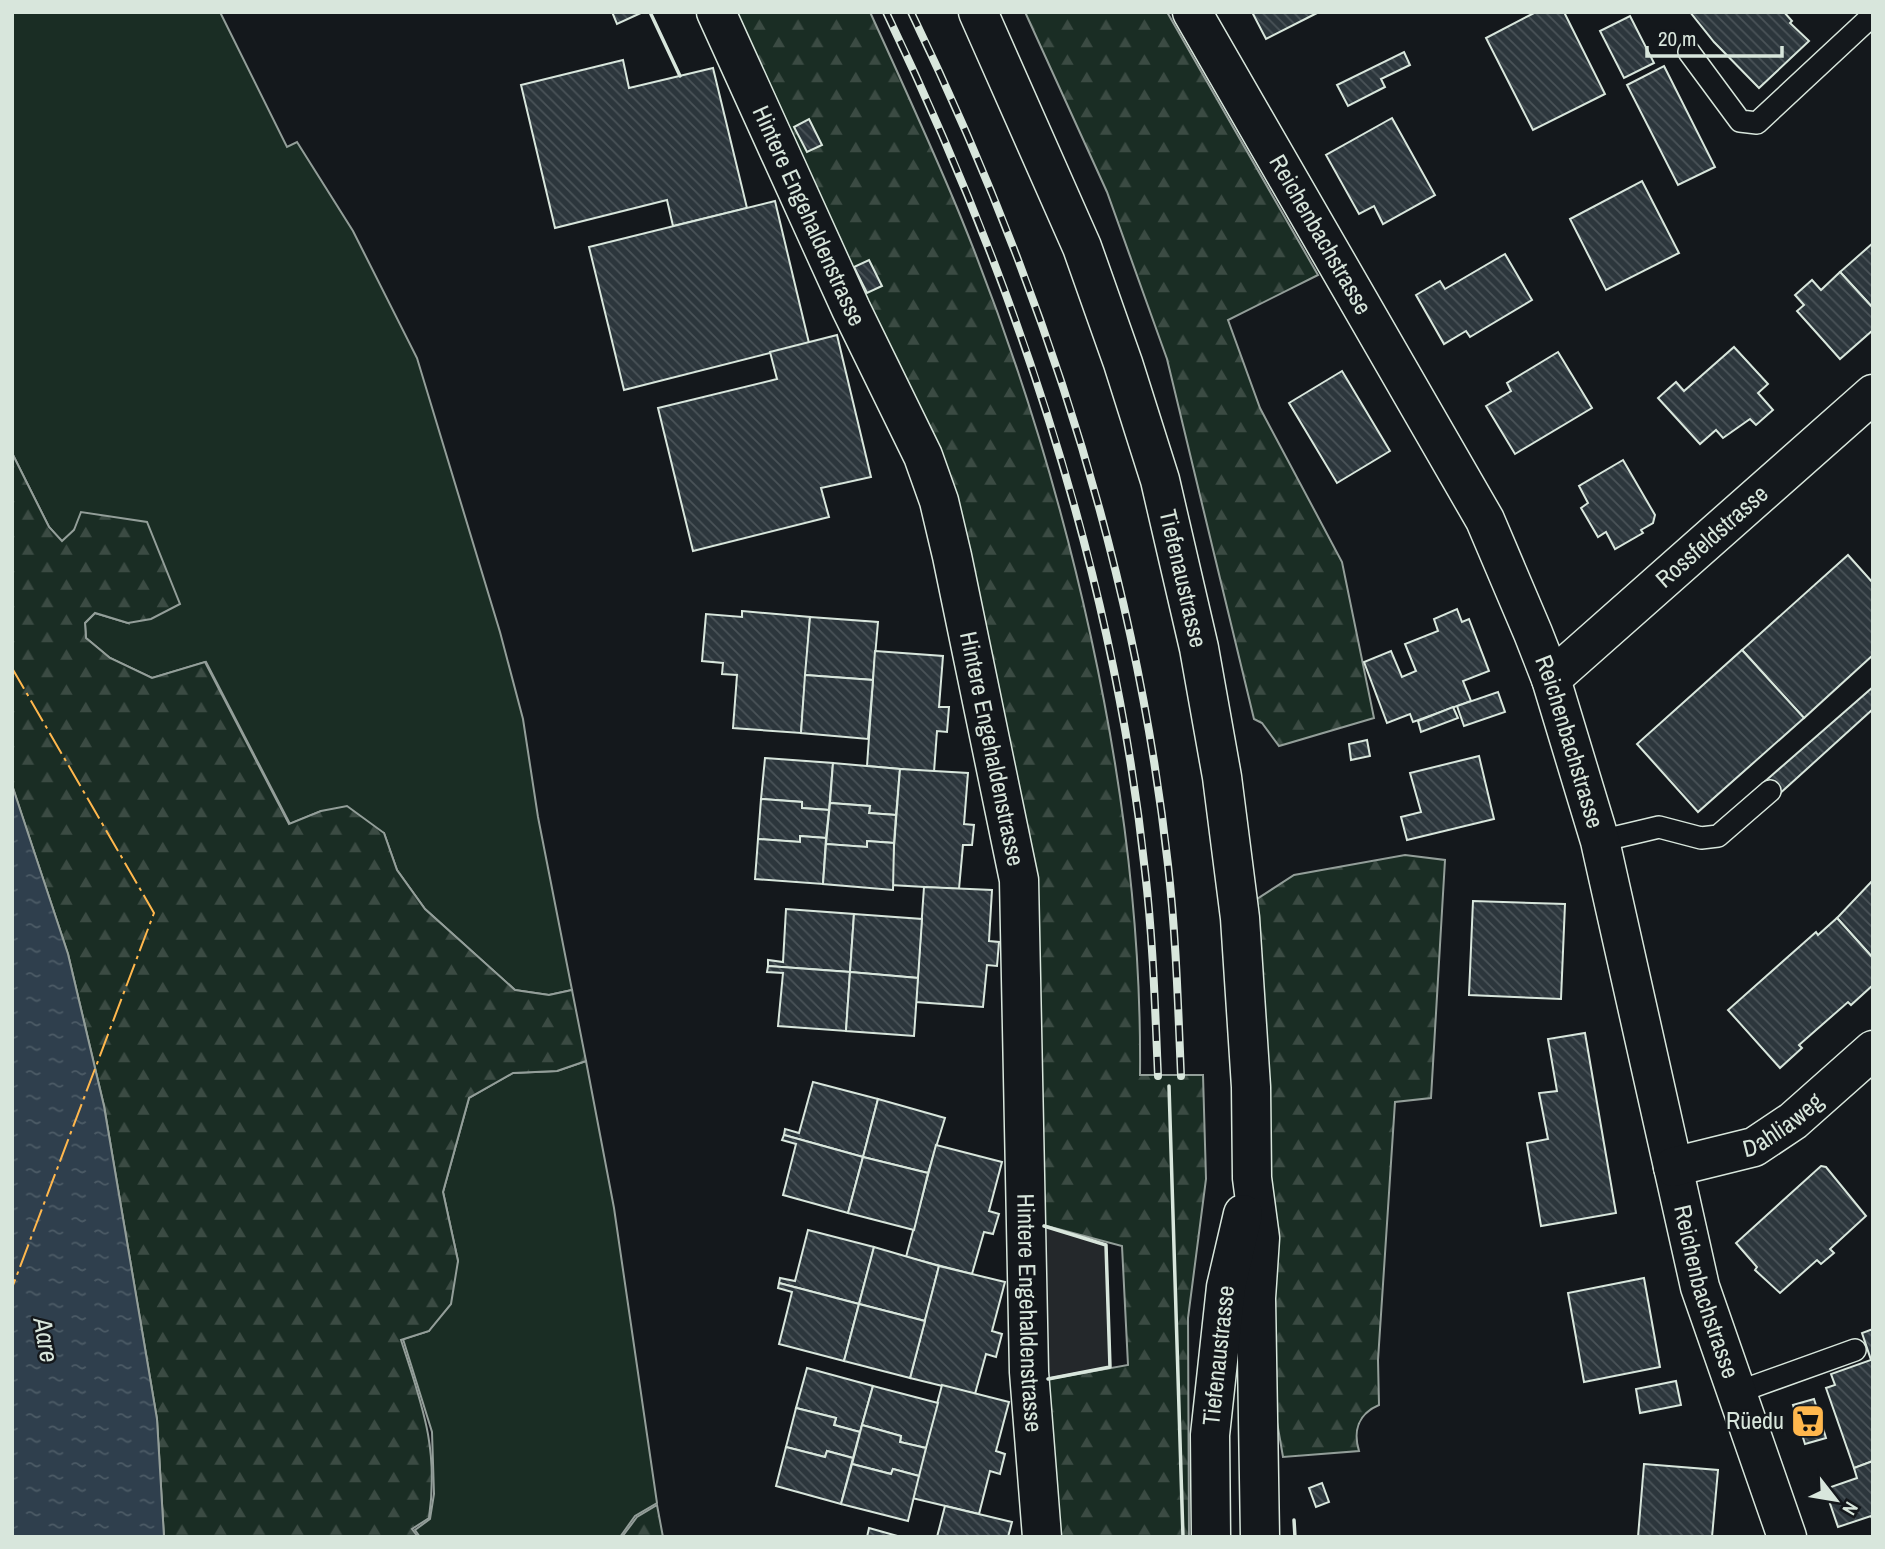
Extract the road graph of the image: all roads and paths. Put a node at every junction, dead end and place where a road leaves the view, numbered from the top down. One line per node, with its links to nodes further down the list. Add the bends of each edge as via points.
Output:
1 (716, 12): 15 (street, Hintere Engehaldenstrasse, via 923,456 952,556 1019,880 1029,1372)
2 (978, 12): 12 (street, Tiefenaustrasse, via 1082,247 1156,467 1183,568 1222,777 1240,918)
3 (1192, 12): 7 (street, Reichenbachstrasse, via 1485,520)
4 (1873, 15): 5 (lane, via 1757,123 1740,121)
5 (1689, 52)
6 (1873, 394): 7 (street, Rossfeldstrasse)
7 (1551, 679): 9 (street, Reichenbachstrasse)
8 (1769, 791): 9 (lane, via 1718,836 1701,838 1659,827)
9 (1600, 841): 11 (street, Reichenbachstrasse)
10 (1873, 1050): 11 (street, Dahliaweg, via 1793,1121 1754,1147)
11 (1673, 1167): 14 (street, Reichenbachstrasse, via 1700,1287)
12 (1252, 1178): 16 (street, Tiefenaustrasse, via 1226,1287 1210,1436); 17 (street, Tiefenaustrasse, via 1260,1238 1256,1298)
13 (1855, 1350): 14 (lane)
14 (1738, 1392): 18 (street, Reichenbachstrasse)
15 (1042, 1537)
16 (1211, 1537)
17 (1259, 1537)
18 (1787, 1537)

